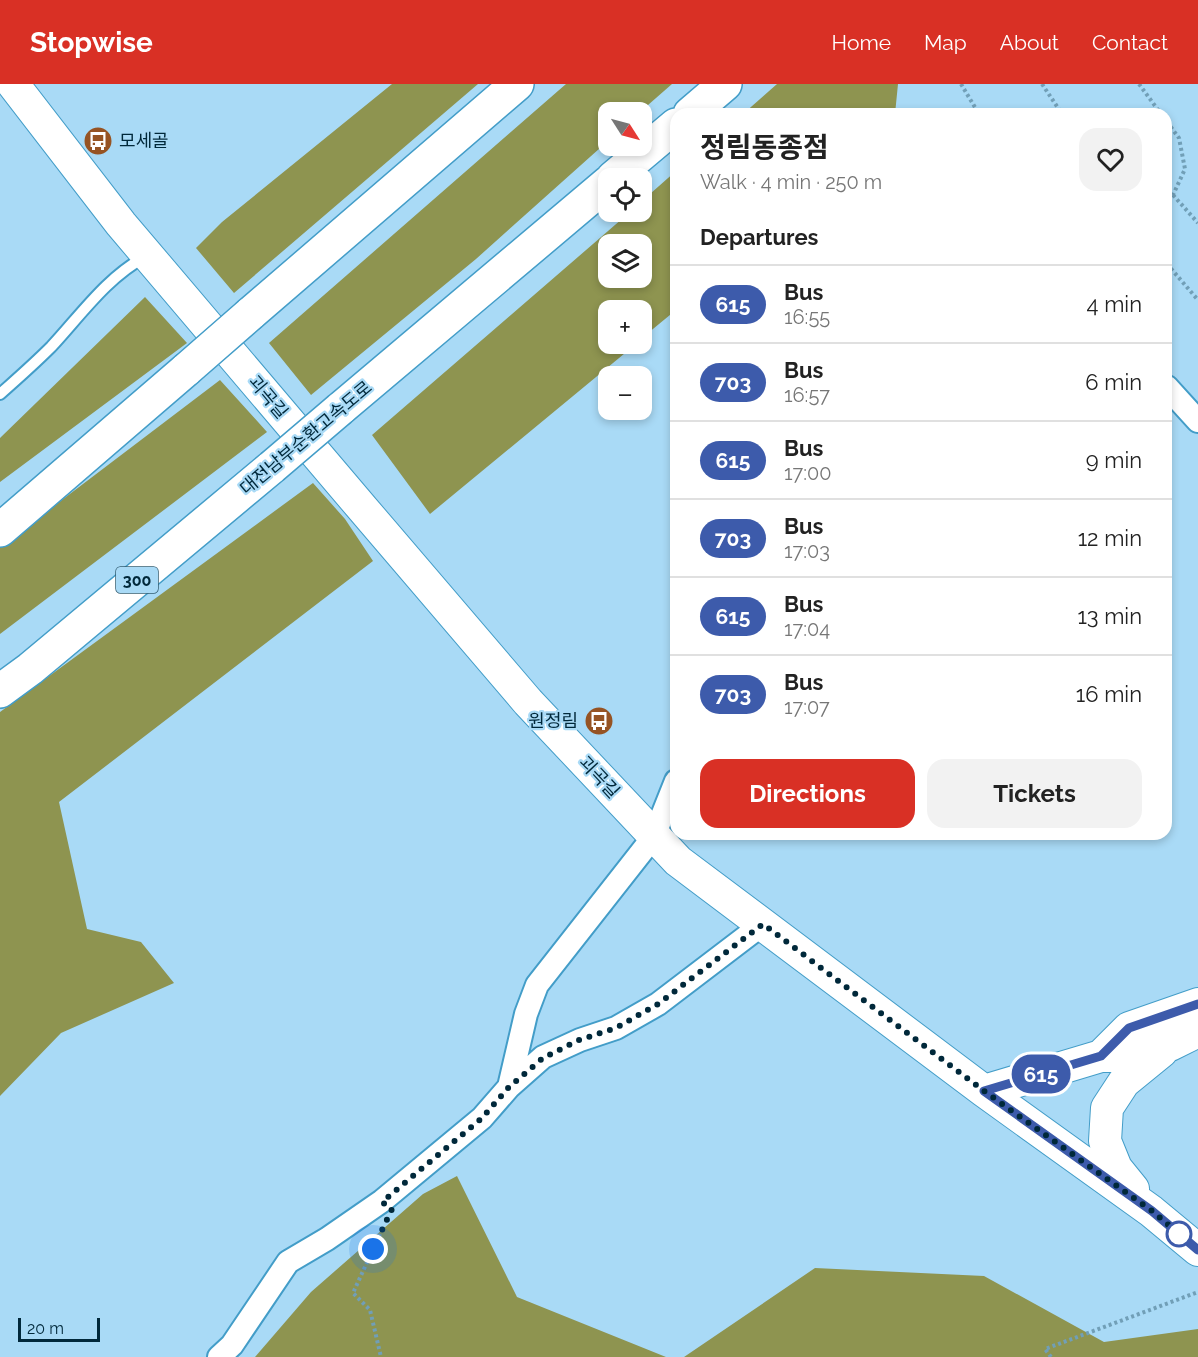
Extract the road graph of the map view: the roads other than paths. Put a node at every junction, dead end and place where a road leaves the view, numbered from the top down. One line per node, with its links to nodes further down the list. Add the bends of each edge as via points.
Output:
1 (13, 84): 8 (street, 괴곡길)
2 (517, 84): 12 (highway, bridge)
3 (725, 84): 4 (highway)
4 (697, 108)
5 (670, 130): 6 (highway)
6 (625, 168)
7 (598, 191): 13 (highway, 대전남부순환고속도로 / 300, bridge)
8 (148, 256): 10 (lane, via 104,289 50,348); 15 (street, 괴곡길, via 528,702)
9 (1172, 392): 11 (street)
10 (0, 394)
11 (1198, 421)
12 (0, 530)
13 (0, 691)
14 (670, 796): 15 (street)
15 (654, 836): 16 (street, 괴곡길, via 678,861); 21 (street, via 537,985)
16 (763, 924): 21 (street, via 658,1004 616,1028 543,1058); 22 (street, 괴곡길)
17 (1198, 1004): 20 (street, via 1129,1028)
18 (1198, 1031): 19 (street)
19 (1170, 1044): 20 (street, via 1131,1056); 23 (street, via 1124,1082 1107,1108 1105,1141 1116,1168)
20 (1101, 1056): 22 (street)
21 (509, 1087): 25 (street, via 482,1118 382,1202 288,1262 232,1345)
22 (984, 1091): 23 (street, 괴곡길)
23 (1152, 1211): 24 (street, 괴곡길)
24 (1198, 1250)
25 (219, 1357)

